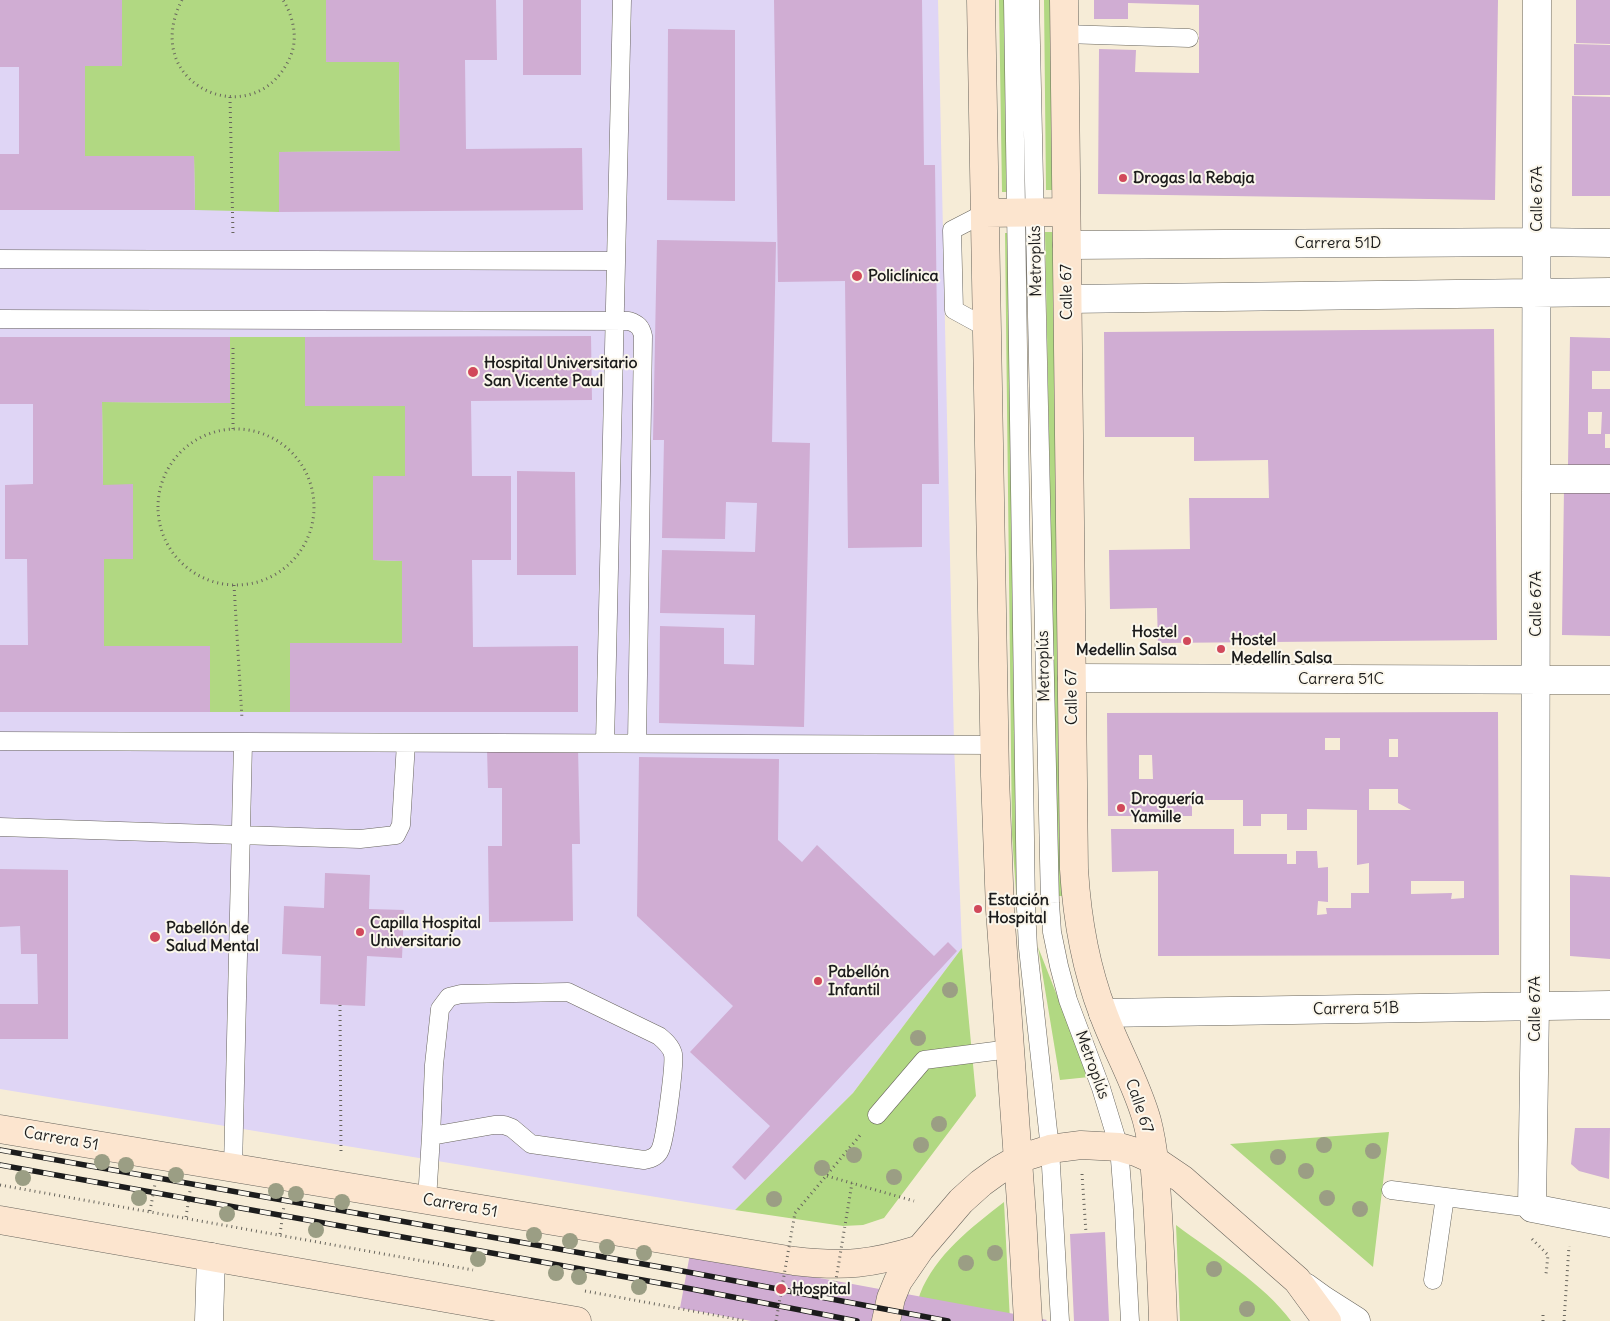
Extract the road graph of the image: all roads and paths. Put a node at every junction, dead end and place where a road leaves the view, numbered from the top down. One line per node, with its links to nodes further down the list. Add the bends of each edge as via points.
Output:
1 (182, 0): 2 (path, via 172,29 172,46 177,62 199,87 230,97 263,89 286,66 294,33)
2 (283, 0)
3 (622, 0): 18 (lane)
4 (980, 0): 13 (main road)
5 (1013, 0): 11 (lane, Metroplús)
6 (1030, 0): 11 (lane, Metroplús)
7 (1064, 0): 9 (main road, Calle 67)
8 (1537, 0): 14 (street, Calle 67A)
9 (1064, 34): 10 (lane); 12 (main road, Calle 67)
10 (1189, 38)
11 (1025, 212): 12 (main road); 13 (main road); 47 (lane, Metroplús, via 1051,922 1068,1000 1102,1088); 48 (lane, Metroplús, via 1026,908)
12 (1066, 212): 16 (main road, Calle 67)
13 (985, 213): 35 (main road)
14 (1537, 242): 15 (street, Carrera 51D); 16 (street, Carrera 51D); 20 (street, Calle 67A)
15 (1610, 243)
16 (1067, 245): 21 (main road, Calle 67)
17 (0, 259): 18 (lane)
18 (616, 261): 23 (lane)
19 (1610, 292): 20 (street)
20 (1536, 293): 21 (street); 24 (street, Calle 67A)
21 (1068, 299): 27 (main road, Calle 67)
22 (0, 319): 23 (lane)
23 (615, 321): 33 (lane); 34 (lane, via 636,323 643,336)
24 (1536, 479): 25 (street); 28 (street, Calle 67A)
25 (1610, 479)
26 (234, 585): 26 (path, via 201,577 175,555 160,524 158,507 160,490 174,459 200,438 216,431 233,429 251,430 283,444 305,472 314,506 306,541 284,569 269,578); 31 (path)
27 (1072, 678): 28 (street, Carrera 51C); 41 (main road, Calle 67, via 1076,904 1090,978)
28 (1536, 680): 29 (street, Carrera 51C); 40 (street, Calle 67A)
29 (1610, 680)
30 (0, 741): 31 (lane)
31 (243, 743): 32 (lane); 37 (lane)
32 (406, 743): 33 (lane); 37 (lane, via 402,825 396,835 360,840)
33 (605, 743): 34 (lane)
34 (636, 743): 35 (lane)
35 (995, 745): 42 (main road, via 1000,910)
36 (0, 827): 37 (lane)
37 (241, 834): 52 (lane)
38 (1610, 1004): 40 (street, Carrera 51B)
39 (340, 1005): 51 (path)
40 (1535, 1006): 41 (street, Carrera 51B); 62 (street, Calle 67A)
41 (1103, 1013): 50 (main road, Calle 67, via 1144,1112)
42 (1010, 1049): 43 (lane, via 924,1060); 49 (main road)
43 (877, 1115): 53 (path)
44 (0, 1129): 52 (main road, Carrera 51)
45 (431, 1136): 45 (lane, via 440,1009 448,997 568,992 659,1036 673,1055 669,1106 661,1148 650,1159 531,1144 504,1125); 60 (lane)
46 (1081, 1145): 47 (main road); 48 (main road); 67 (path)
47 (1119, 1148): 50 (main road); 86 (lane, Metroplús)
48 (1050, 1149): 49 (main road); 85 (lane, Metroplús)
49 (1018, 1159): 70 (main road, via 981,1183); 84 (main road)
50 (1154, 1160): 74 (main road, via 1187,1184); 87 (main road, Calle 67)
51 (341, 1163)
52 (233, 1168): 60 (main road, Carrera 51)
53 (827, 1176): 54 (path); 82 (path, bridge, via 795,1213)
54 (852, 1183): 61 (path); 77 (path, bridge)
55 (0, 1184): 63 (path)
56 (1391, 1190): 58 (lane)
57 (154, 1192): 63 (path)
58 (1445, 1197): 62 (lane); 75 (lane)
59 (189, 1198): 64 (path)
60 (426, 1200): 70 (main road, Carrera 51, via 821,1264 864,1263)
61 (914, 1202)
62 (1532, 1208): 66 (street)
63 (150, 1211): 64 (path)
64 (186, 1217): 72 (path)
65 (0, 1220): 71 (main road)
66 (1610, 1223)
67 (1086, 1233)
68 (1529, 1236): 73 (path, via 1548,1255)
69 (1569, 1246): 91 (path)
70 (920, 1249): 83 (main road, via 898,1281)
71 (210, 1257): 79 (street); 80 (main road)
72 (475, 1270)
73 (1546, 1274)
74 (1297, 1280): 88 (main road); 89 (street)
75 (1433, 1280)
76 (582, 1290): 81 (path)
77 (834, 1292)
78 (1543, 1314): 90 (path)
79 (209, 1321)
80 (576, 1321)
81 (747, 1321)
82 (776, 1321)
83 (886, 1321)
84 (1028, 1321)
85 (1060, 1321)
86 (1130, 1321)
87 (1163, 1321)
88 (1327, 1321)
89 (1356, 1321)
90 (1543, 1321)
91 (1564, 1321)

